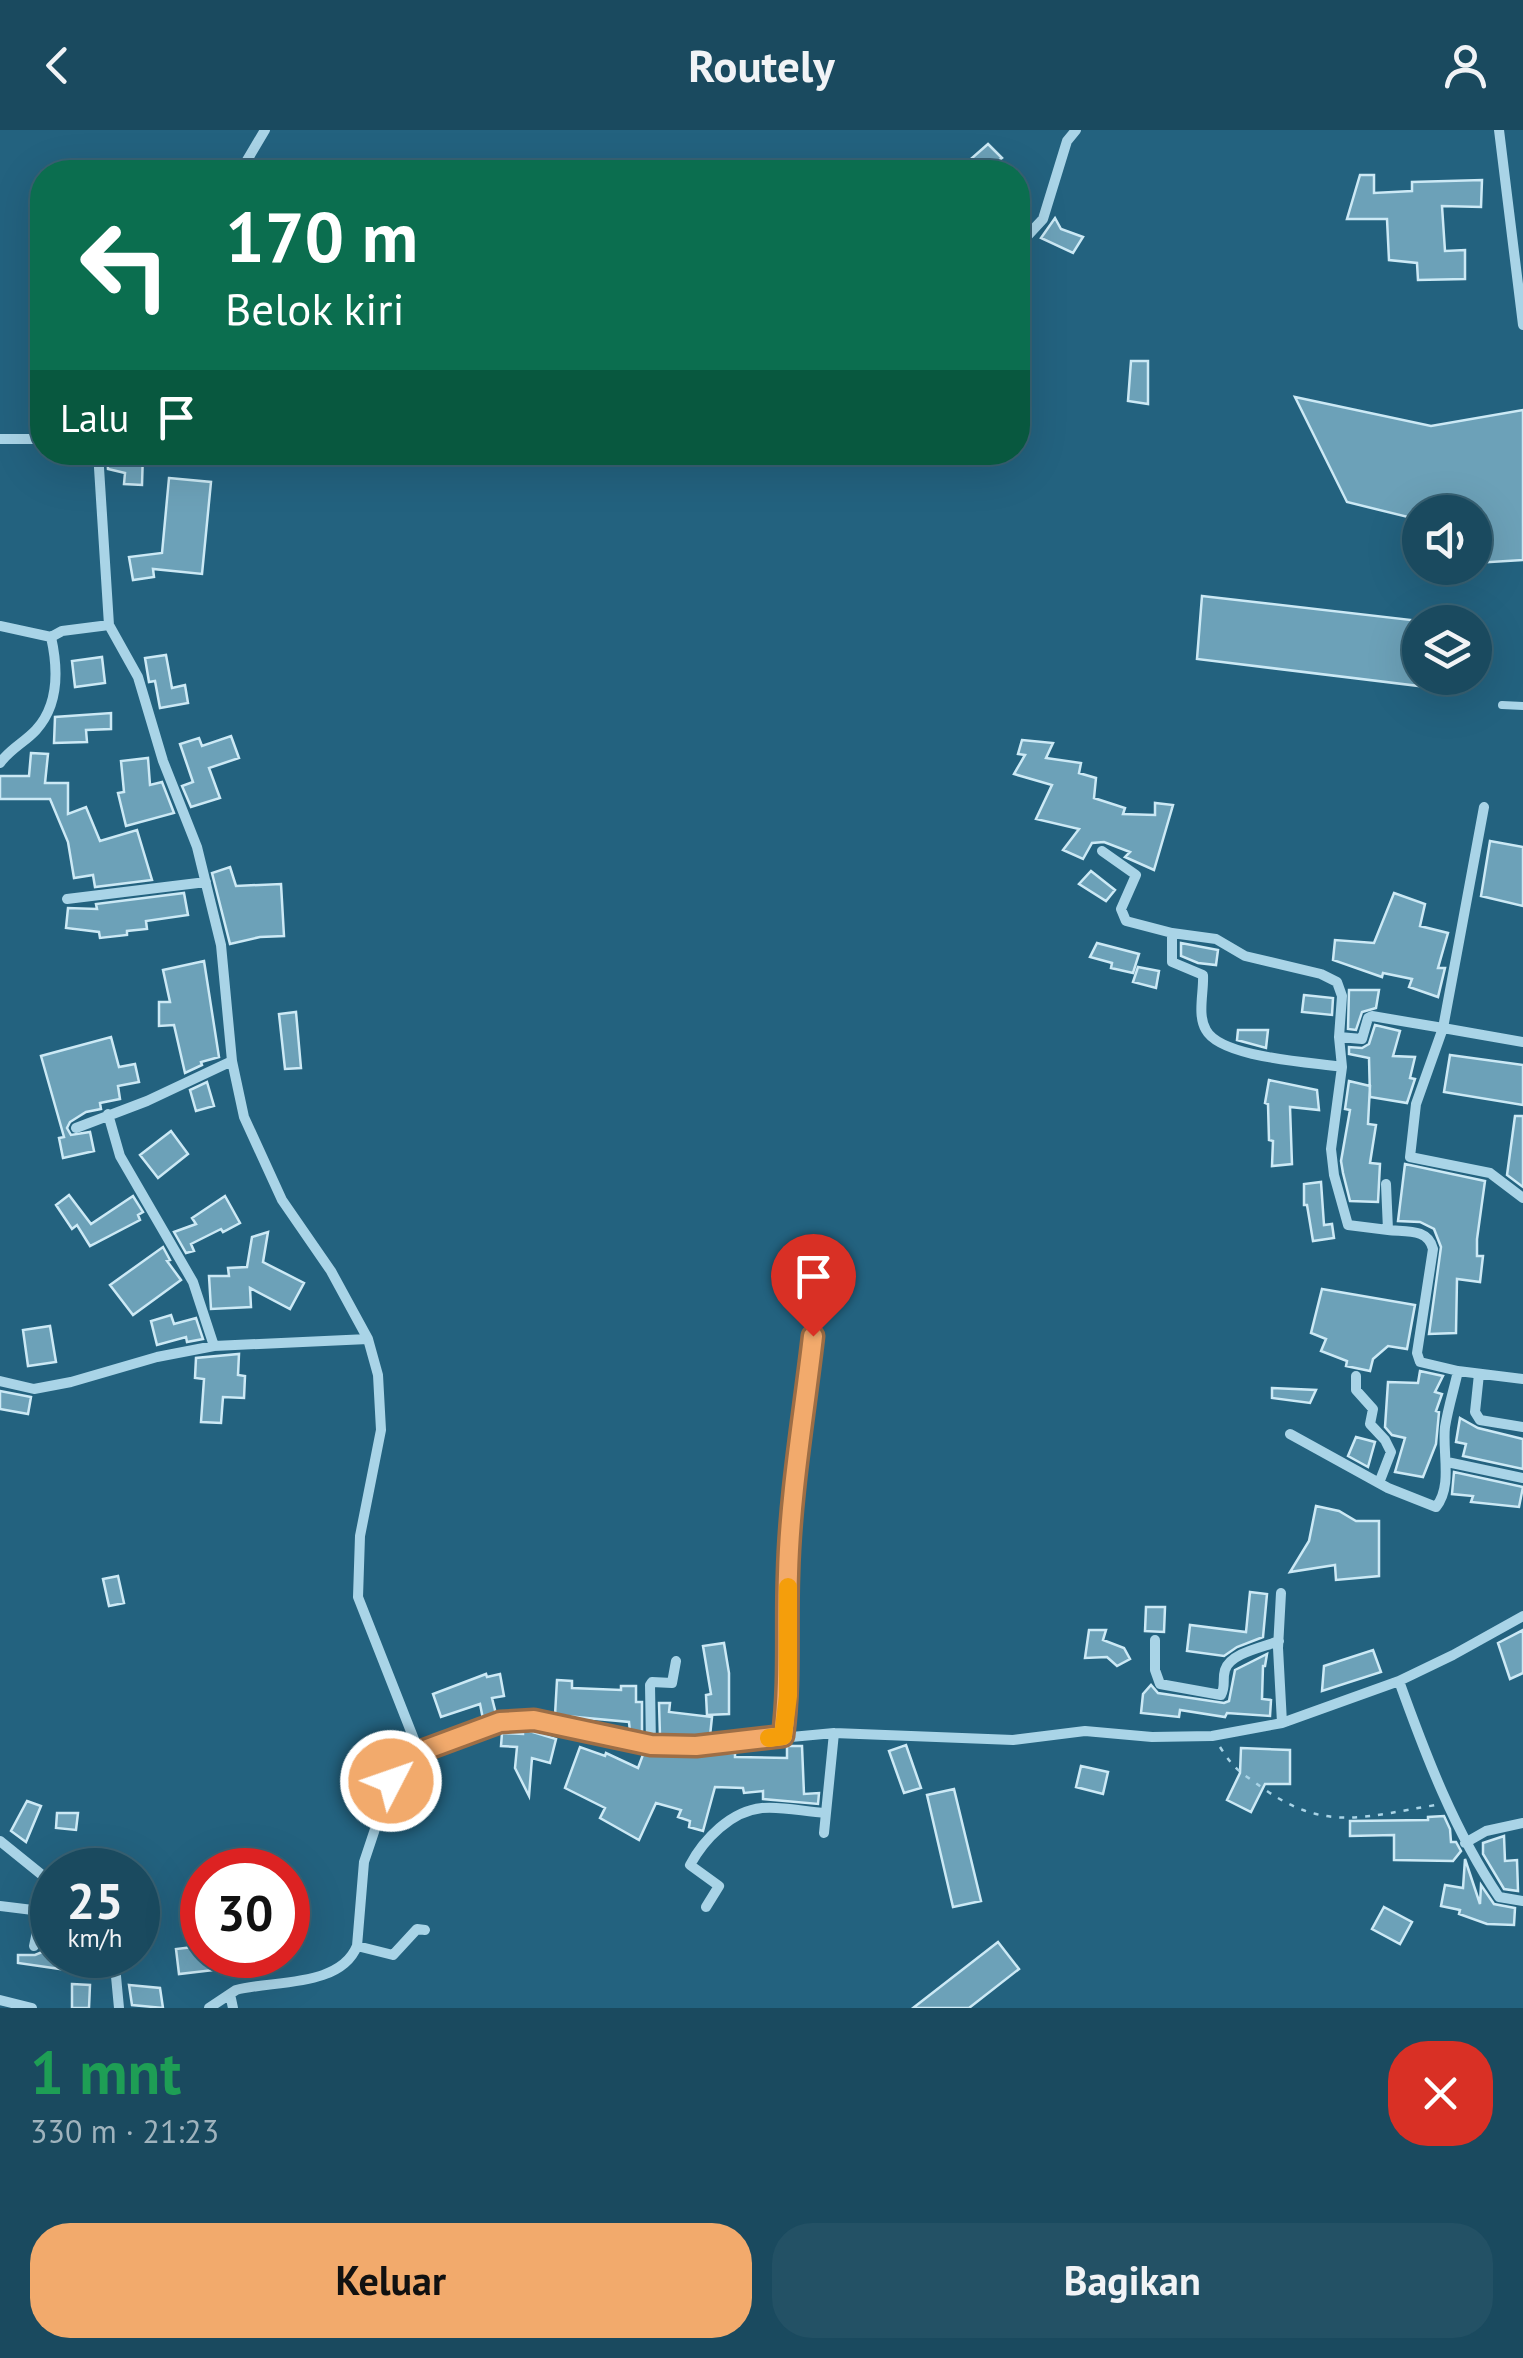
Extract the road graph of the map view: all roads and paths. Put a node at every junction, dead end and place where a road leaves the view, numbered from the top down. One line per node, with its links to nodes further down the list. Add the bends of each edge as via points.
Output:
1 (264, 130): 4 (street)
2 (1076, 130): 5 (street, via 1043,219)
3 (1499, 130): 6 (street)
4 (247, 160)
5 (1030, 233)
6 (1523, 325)
7 (30, 438): 8 (street)
8 (0, 439)
9 (99, 465): 11 (street)
10 (0, 626): 12 (street)
11 (108, 626): 12 (street); 18 (street, via 138,677)
12 (52, 637): 15 (street, via 54,698 47,716)
13 (1502, 705): 14 (lane)
14 (1523, 706)
15 (0, 763)
16 (1484, 808): 21 (street)
17 (1102, 850): 20 (street, via 1136,875 1121,909 1126,922)
18 (206, 882): 19 (street); 24 (street, via 221,944)
19 (67, 899)
20 (1172, 933): 22 (street, via 1216,938 1245,956 1332,978 1342,996); 25 (street, via 1172,962 1203,975 1203,1023 1212,1039 1237,1050)
21 (1442, 1028): 22 (street, via 1372,1016 1362,1038); 23 (street); 29 (street, via 1416,1104 1410,1157 1490,1173)
22 (1338, 1038): 25 (street)
23 (1523, 1042)
24 (232, 1061): 26 (street); 32 (street, via 244,1118 263,1163)
25 (1342, 1067): 30 (street, via 1332,1148 1344,1218 1351,1227)
26 (108, 1114): 27 (street); 33 (street, via 120,1156 193,1282)
27 (76, 1128)
28 (1386, 1184): 30 (street)
29 (1523, 1198)
30 (1388, 1230): 34 (street, via 1431,1240 1418,1358)
31 (813, 1336): 52 (street, via 792,1500)
32 (368, 1340): 33 (street); 55 (street, via 378,1374 381,1430 360,1536 358,1597)
33 (214, 1346): 38 (street, via 50,1387)
34 (1458, 1371): 35 (street); 41 (street, via 1445,1426)
35 (1479, 1374): 37 (street); 39 (street, via 1480,1420)
36 (1356, 1376): 43 (street, via 1356,1390 1373,1409 1370,1424 1390,1452)
37 (1523, 1379)
38 (0, 1382)
39 (1523, 1427)
40 (1290, 1434): 43 (street)
41 (1447, 1462): 42 (street); 43 (street, via 1436,1506)
42 (1523, 1478)
43 (1379, 1483)
44 (1280, 1593): 47 (street)
45 (1523, 1616): 49 (street)
46 (1155, 1640): 47 (street, via 1160,1684 1221,1695 1231,1662)
47 (1279, 1641): 50 (street)
48 (676, 1661): 54 (street, via 672,1682 650,1686)
49 (1398, 1680): 50 (street); 56 (street)
50 (1282, 1723): 53 (street)
51 (834, 1733): 52 (street); 53 (street, via 1013,1740 1086,1732); 57 (street)
52 (783, 1736): 54 (street)
53 (1212, 1736): 56 (path, via 1239,1774 1314,1816)
54 (651, 1745): 55 (street, via 517,1720)
55 (419, 1752): 68 (street, via 391,1781 375,1824 364,1862)
56 (1447, 1804): 61 (street)
57 (826, 1813): 59 (street); 65 (street, via 760,1808 710,1836 690,1865 719,1886)
58 (1523, 1824): 61 (street)
59 (824, 1833)
60 (0, 1840): 62 (street)
61 (1465, 1842): 63 (street, via 1499,1897)
62 (30, 1865)
63 (1523, 1900)
64 (0, 1906): 66 (street)
65 (706, 1907)
66 (30, 1910)
67 (425, 1930): 68 (street, via 417,1929 393,1955)
68 (357, 1946): 70 (street, via 345,1964 327,1973)
69 (116, 1978): 73 (street)
70 (230, 1994): 74 (street); 75 (street)
71 (0, 2000): 72 (street)
72 (32, 2008)
73 (119, 2008)
74 (209, 2008)
75 (233, 2008)

